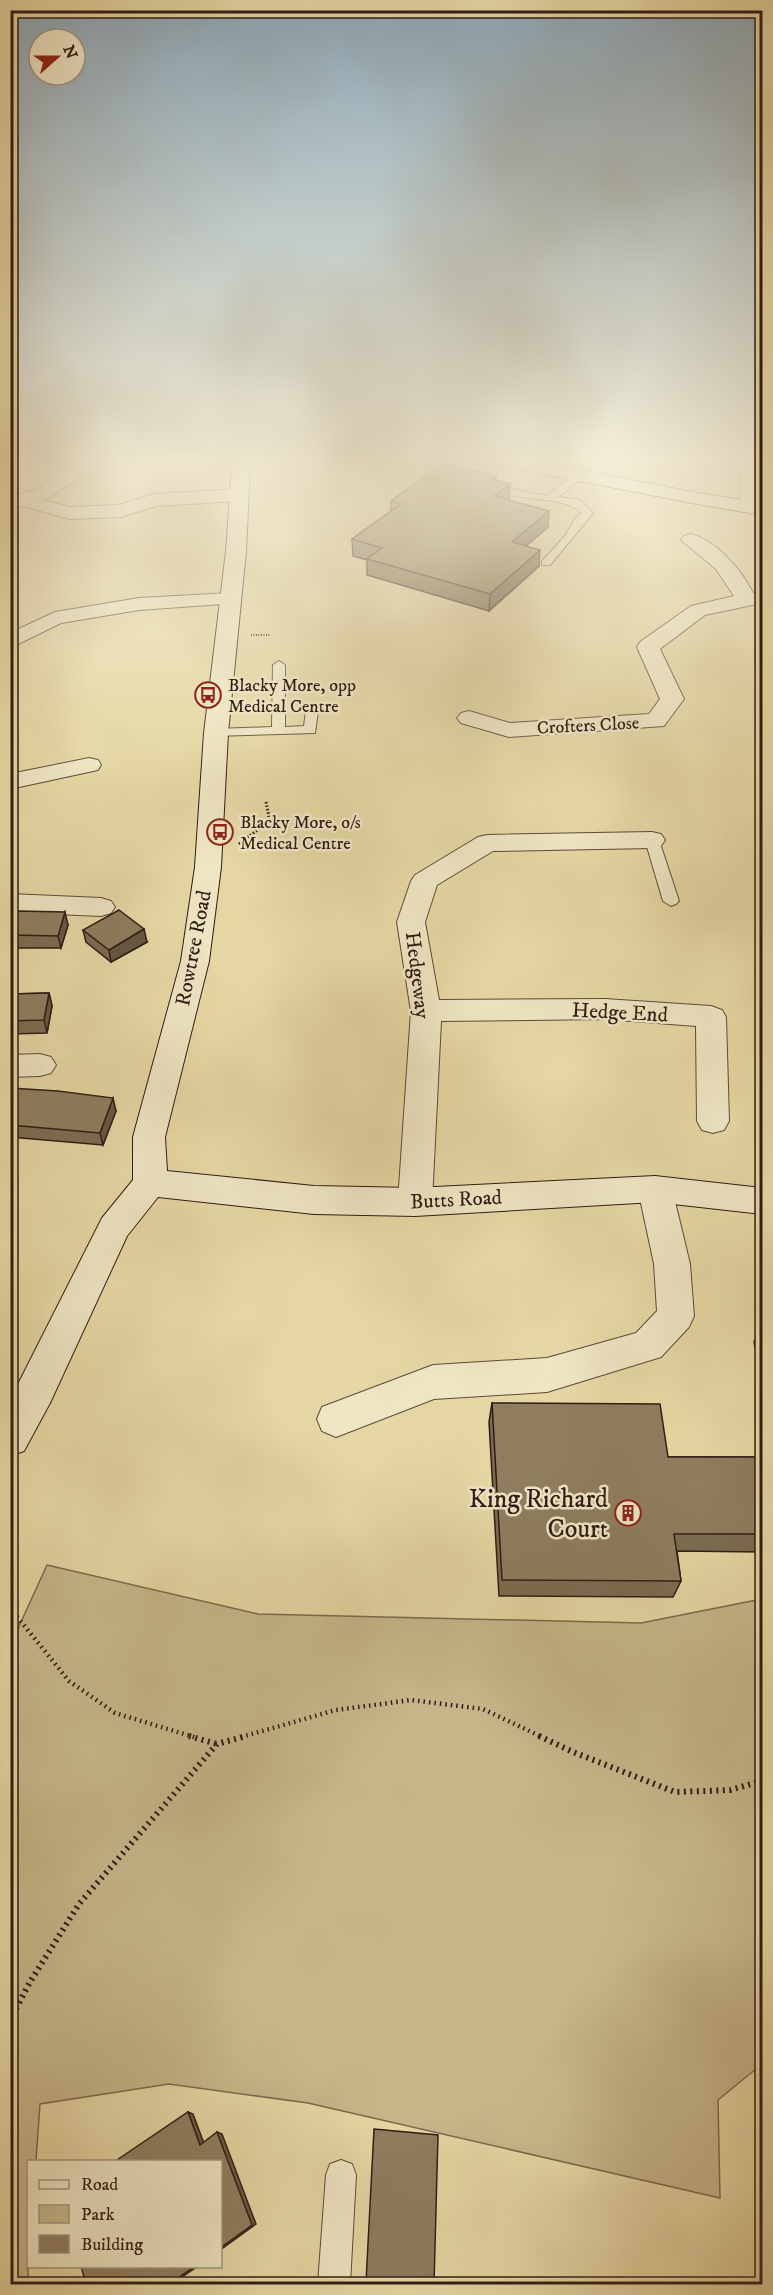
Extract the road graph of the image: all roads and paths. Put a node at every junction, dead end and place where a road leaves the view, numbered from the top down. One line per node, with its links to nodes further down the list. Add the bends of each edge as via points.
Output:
1 (233, 564): 3 (street, Rowtree Road)
2 (724, 564): 4 (street, Crofters Close)
3 (230, 599): 5 (street, via 139,604 55,618); 10 (street, Rowtree Road)
4 (754, 599): 8 (street, Crofters Close, via 698,610 648,647 672,699 656,722 509,730)
5 (10, 642)
6 (279, 665): 9 (lane)
7 (312, 711): 9 (lane, via 310,730)
8 (469, 718)
9 (278, 731): 10 (lane)
10 (216, 733): 21 (street, Rowtree Road, via 208,867 195,961 149,1137)
11 (89, 765): 12 (street)
12 (10, 782)
13 (266, 802): 14 (path)
14 (269, 817)
15 (652, 840): 16 (lane); 19 (street, Hedgeway, via 487,843 425,881 411,922)
16 (670, 901)
17 (10, 903): 18 (street)
18 (101, 907)
19 (426, 1011): 20 (street, Hedge End, via 605,1008 711,1017); 24 (street, Hedgeway)
20 (713, 1121)
21 (150, 1183): 24 (street, Butts Road, via 314,1200); 26 (street, via 114,1228)
22 (655, 1189): 23 (street, Butts Road); 24 (street, Butts Road); 25 (street, via 672,1264 676,1316 648,1346 547,1376 433,1382)
23 (762, 1201)
24 (415, 1202)
25 (336, 1419)
26 (10, 1438)
27 (10, 1608): 28 (path, via 69,1681 115,1713)
28 (217, 1744): 29 (path, via 336,1710 411,1700 483,1709 573,1752 675,1792 730,1790); 30 (path, via 79,1904)
29 (762, 1781)
30 (10, 2020)
31 (341, 2175): 32 (lane)
32 (334, 2284)

